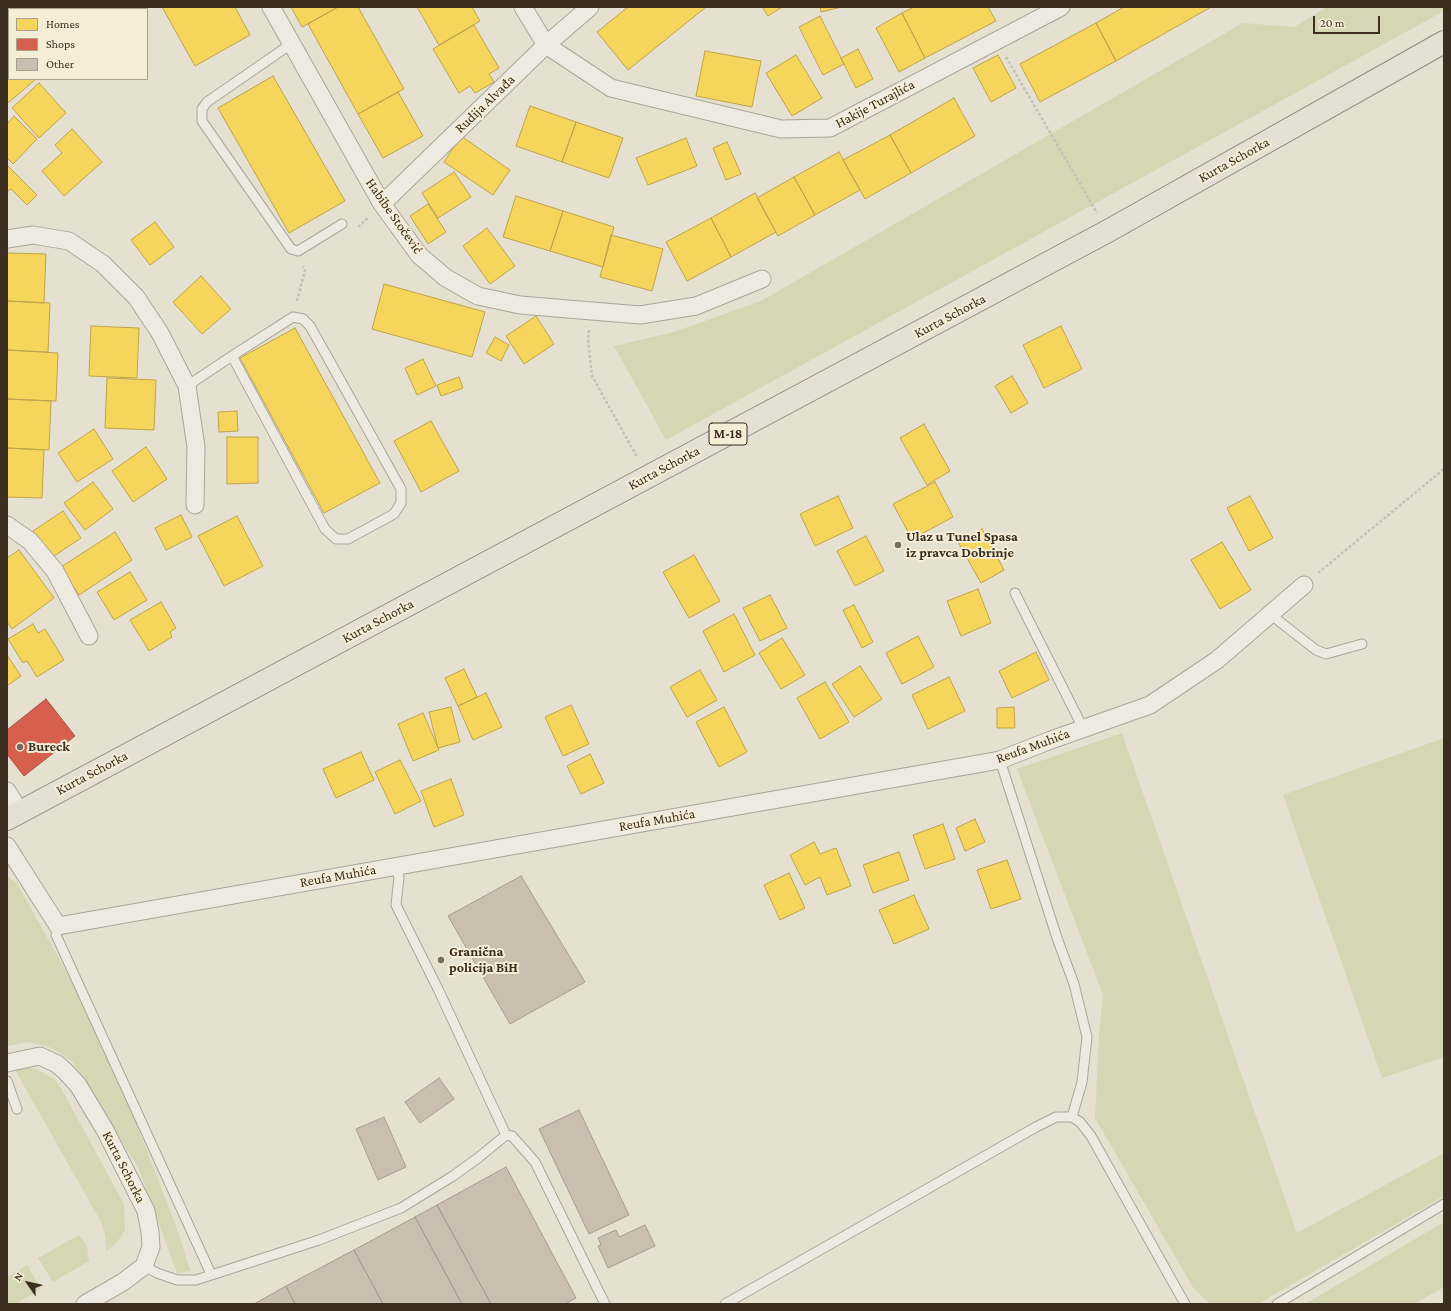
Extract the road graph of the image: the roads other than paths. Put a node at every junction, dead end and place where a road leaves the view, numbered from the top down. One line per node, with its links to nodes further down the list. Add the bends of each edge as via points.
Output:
1 (271, 7): 6 (street, Habibe Stočević)
2 (523, 7): 7 (street)
3 (590, 7): 7 (street, Rudija Alvađa)
4 (1056, 8): 7 (street, Hakije Turajlića, via 830,128 781,129 611,88)
5 (1444, 42): 24 (main road, Kurta Schorka / M-18, via 1108,231)
6 (291, 44): 8 (street, Habibe Stočević); 9 (lane, via 207,102 202,109 202,121 291,249 298,251)
7 (546, 45): 8 (street, Rudija Alvađa)
8 (382, 204): 11 (street, Habibe Stočević, via 419,254 446,278 478,296 520,305 640,315 696,306)
9 (342, 224)
10 (7, 239): 13 (street, via 33,235 69,241 103,264 136,297 160,332)
11 (762, 279)
12 (232, 356): 12 (lane, via 293,318 303,319 310,326 401,489 401,503 394,514 348,539 336,539 325,529); 13 (lane)
13 (187, 386): 14 (street, via 196,447)
14 (195, 505)
15 (7, 525): 19 (street, via 30,541 55,572)
16 (1304, 585): 18 (street, Reufa Muhića)
17 (1015, 593): 21 (lane)
18 (1270, 614): 20 (lane, via 1316,650 1326,654); 21 (street, Reufa Muhića, via 1217,660 1150,705)
19 (89, 636)
20 (1362, 644)
21 (1083, 728): 22 (street, Reufa Muhića)
22 (1000, 760): 26 (street, Reufa Muhića); 31 (lane, via 1074,984 1087,1037 1082,1082)
23 (7, 790): 24 (street)
24 (13, 815)
25 (7, 846): 27 (street)
26 (395, 866): 27 (street, Reufa Muhića); 32 (lane, via 398,877 396,905 440,991)
27 (58, 926): 35 (lane, via 56,935)
28 (7, 1063): 34 (street, Kurta Schorka, via 40,1056 57,1064 78,1085 106,1130 146,1211 150,1247)
29 (7, 1082): 30 (lane)
30 (17, 1109)
31 (1072, 1117): 38 (lane, via 1056,1117 1036,1127); 39 (lane, via 1080,1122 1091,1136)
32 (506, 1135): 35 (lane, via 453,1176 401,1208 319,1240); 37 (lane, via 512,1136 535,1162)
33 (1444, 1204): 40 (lane)
34 (144, 1266): 35 (lane, via 177,1280 196,1280); 36 (street, via 123,1282)
35 (211, 1274)
36 (85, 1304)
37 (605, 1304)
38 (725, 1304)
39 (1185, 1304)
40 (1276, 1304)

